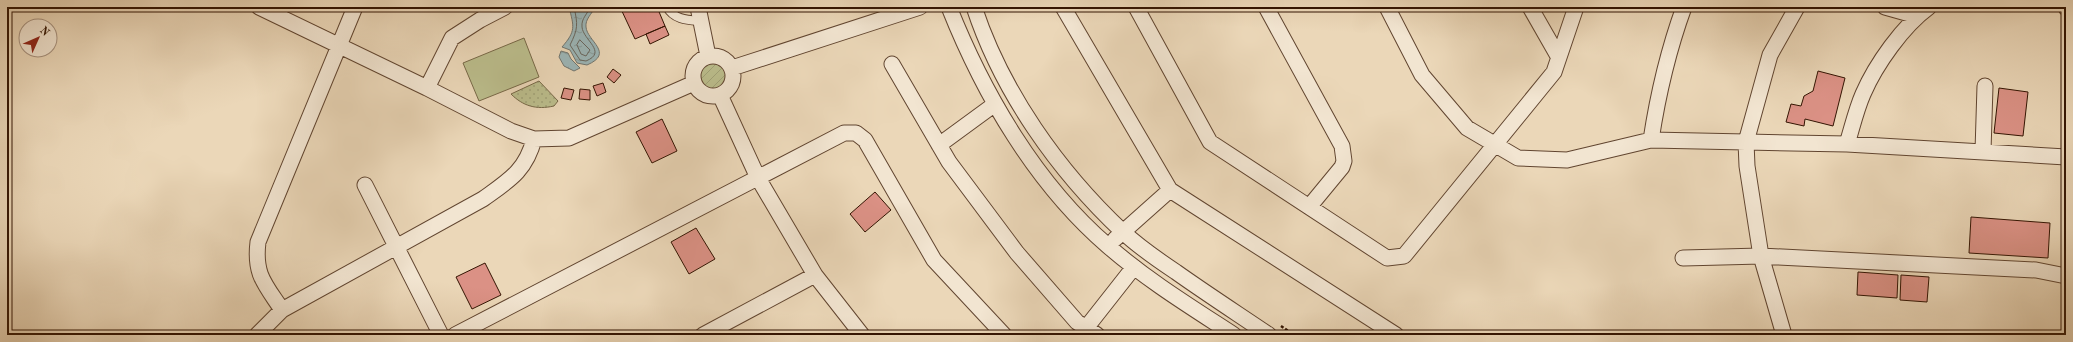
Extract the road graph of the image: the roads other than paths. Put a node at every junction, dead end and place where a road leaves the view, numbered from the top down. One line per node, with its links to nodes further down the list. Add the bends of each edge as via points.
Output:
1 (259, 7): 20 (street)
2 (355, 7): 20 (street)
3 (504, 7): 27 (street, via 452,38)
4 (667, 7): 18 (lane, via 679,18)
5 (920, 7): 24 (street)
6 (949, 7): 29 (street, via 966,51)
7 (974, 7): 42 (street, via 985,40 1023,110 1066,174)
8 (1064, 7): 40 (street)
9 (1136, 7): 41 (street, via 1210,142)
10 (1266, 7): 41 (street, via 1342,146 1342,168)
11 (1387, 7): 35 (street, via 1422,75 1467,128)
12 (1530, 7): 22 (street)
13 (1576, 7): 22 (street)
14 (1684, 7): 31 (street, via 1671,42 1658,94)
15 (1797, 7): 32 (street, via 1770,55)
16 (1885, 7): 19 (street)
17 (1929, 7): 19 (street)
18 (699, 14): 21 (street)
19 (1917, 16): 33 (street, via 1883,59 1862,95)
20 (338, 45): 27 (street); 50 (street, via 258,242 258,272)
21 (708, 56): 24 (street, via 722,58); 25 (street, via 698,62 693,72)
22 (1558, 56): 35 (street, via 1554,72)
23 (892, 64): 34 (street)
24 (732, 68): 28 (street, via 733,79 729,89)
25 (694, 83): 28 (street, via 700,92 709,96); 30 (street, via 569,138)
26 (1985, 86): 36 (street)
27 (428, 88): 30 (street, via 511,131)
28 (720, 96): 38 (street)
29 (995, 104): 34 (street); 43 (street, via 1048,185)
30 (534, 139): 44 (street, via 531,152 518,174 483,199)
31 (1651, 140): 32 (street); 35 (street, via 1567,160 1518,158)
32 (1746, 142): 33 (street); 45 (street, via 1747,166)
33 (1847, 144): 36 (street)
34 (939, 145): 52 (street, via 1017,253 1077,322)
35 (1494, 145): 41 (street, via 1404,256 1387,258)
36 (1983, 151): 37 (street)
37 (2066, 157)
38 (758, 178): 48 (street); 55 (street); 58 (street, via 844,133 856,133 865,140 934,260)
39 (365, 185): 44 (street)
40 (1170, 190): 42 (street); 60 (street)
41 (1309, 207)
42 (1123, 232): 43 (street); 51 (street, via 1153,256)
43 (1107, 245): 47 (street)
44 (397, 246): 50 (street); 54 (street)
45 (1761, 256): 46 (street); 49 (street, via 2036,270); 61 (street)
46 (1683, 258)
47 (1134, 267): 52 (street); 59 (street)
48 (815, 275): 56 (street); 57 (street)
49 (2066, 276)
50 (282, 310): 53 (street)
51 (1272, 328)
52 (1092, 331)
53 (257, 335)
54 (442, 335)
55 (455, 335)
56 (703, 335)
57 (862, 335)
58 (1004, 335)
59 (1234, 335)
60 (1396, 335)
61 (1784, 335)

